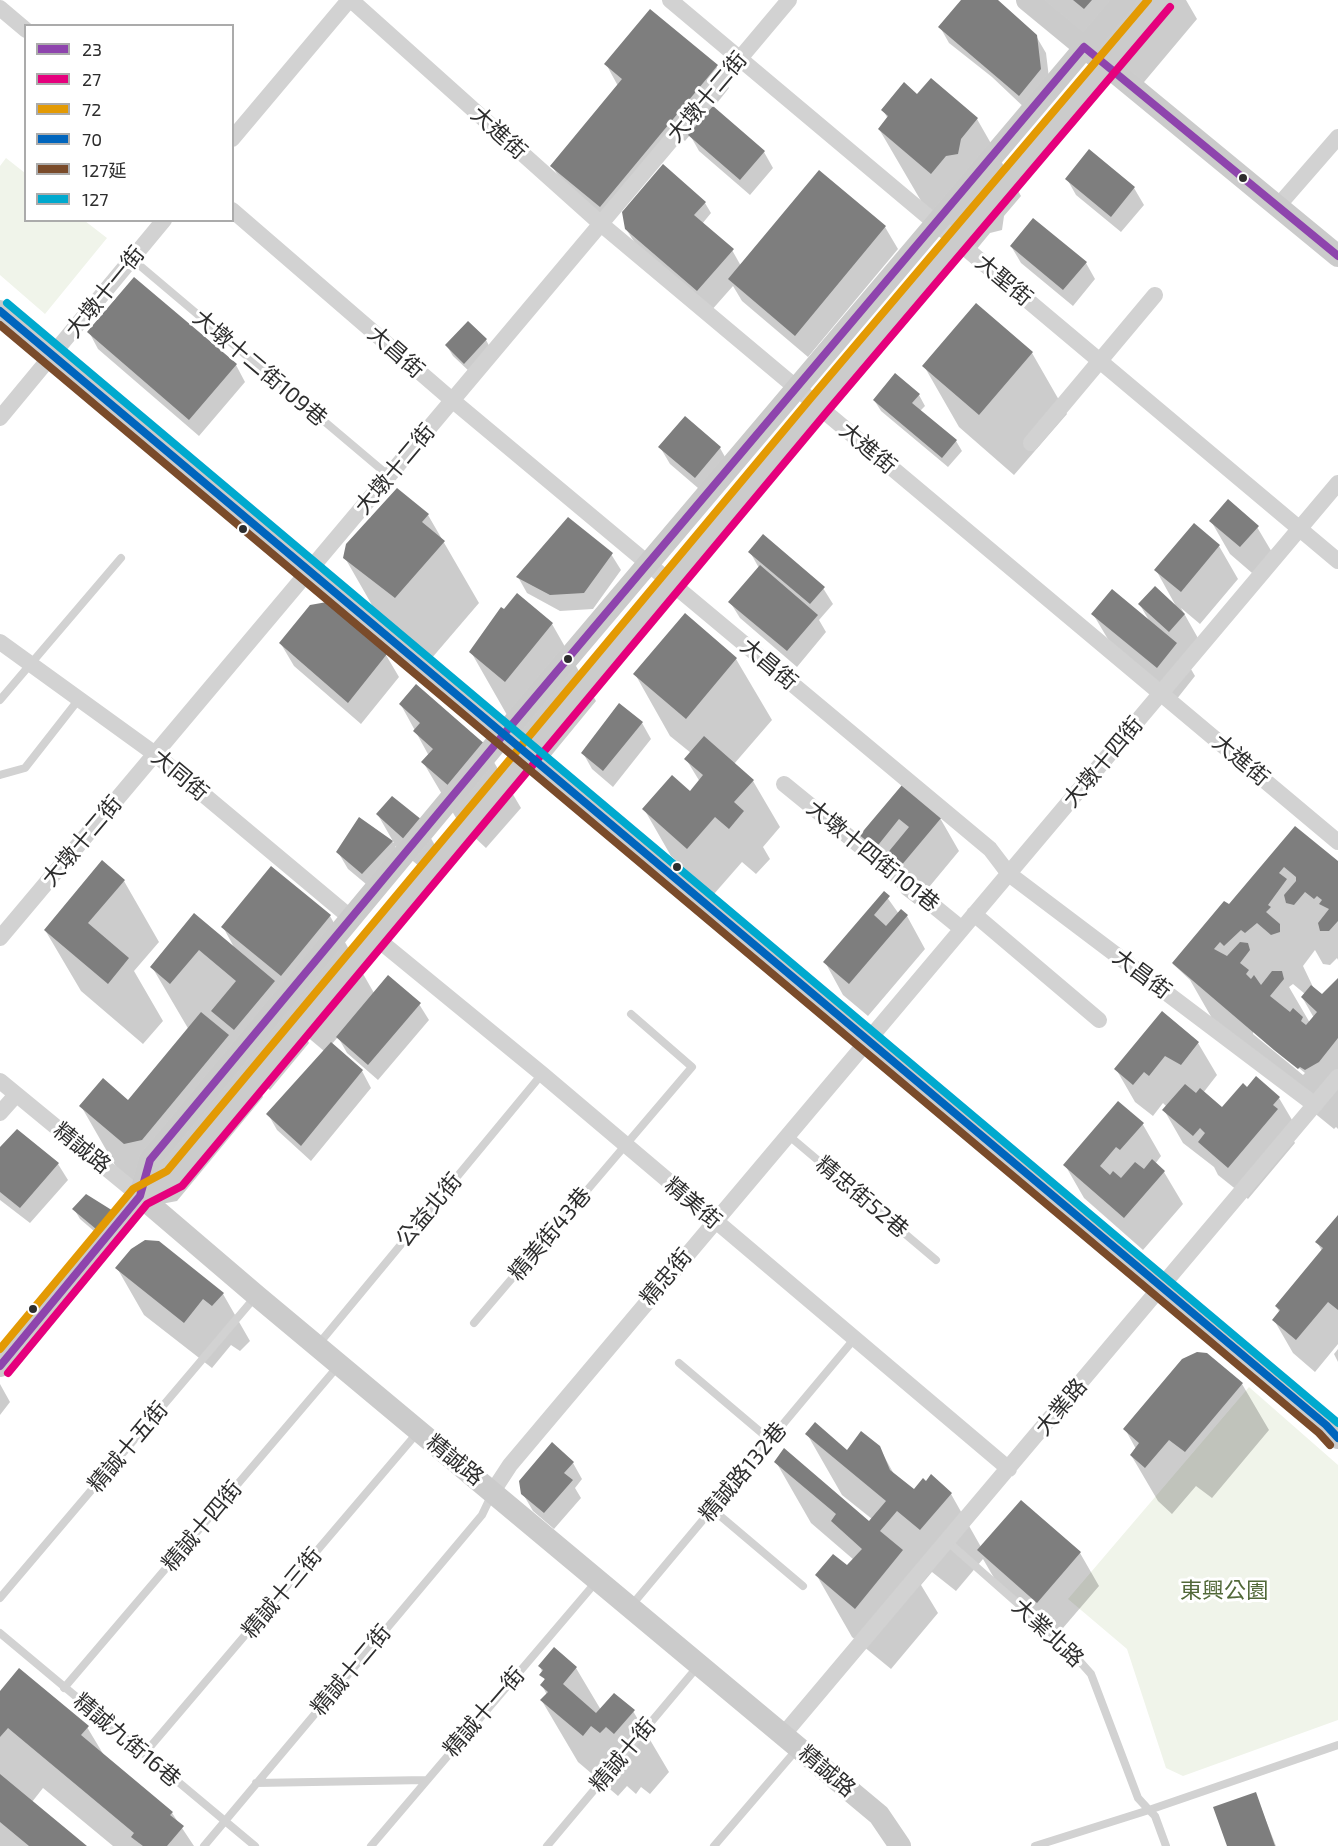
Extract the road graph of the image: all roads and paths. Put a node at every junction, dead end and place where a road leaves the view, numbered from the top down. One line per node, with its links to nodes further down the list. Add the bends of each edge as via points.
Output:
1 (350, 0): 12 (street); 17 (street, 大進街)
2 (670, 0): 10 (street, 大聖街)
3 (789, 0): 10 (street, 大墩十二街)
4 (1027, 0): 9 (main road)
5 (1125, 0): 9 (main road)
6 (1162, 0): 11 (main road)
7 (0, 8): 8 (street)
8 (24, 28)
9 (1084, 47): 11 (main road); 18 (main road)
10 (740, 59): 17 (street, 大墩十二街); 18 (street, 大聖街)
11 (1107, 65): 14 (main road); 19 (main road)
12 (234, 137)
13 (1338, 137): 14 (street)
14 (1278, 206): 20 (main road)
15 (234, 212): 27 (street, 大昌街)
16 (162, 222): 21 (street, 大墩十一街)
17 (601, 224): 26 (street, 大進街); 27 (street, 大墩十二街)
18 (936, 224): 19 (street, 大聖街); 26 (main road)
19 (958, 242): 25 (street, 大聖街); 28 (main road)
20 (1338, 256)
21 (132, 259): 24 (street, 大墩十一街); 31 (lane, 大墩十二街109巷)
22 (1155, 295): 25 (street)
23 (0, 311): 24 (main road)
24 (53, 356): 29 (street, 大墩十一街); 37 (main road)
25 (1100, 361): 30 (street); 33 (street, 大聖街)
26 (797, 389): 28 (street, 大進街); 36 (main road)
27 (452, 400): 31 (street, 大墩十二街); 36 (street, 大昌街)
28 (818, 406): 38 (main road); 41 (street, 大進街)
29 (0, 418)
30 (1031, 443)
31 (389, 476): 37 (street, 大墩十二街)
32 (1338, 483): 33 (street, 大墩十四街)
33 (1300, 529): 35 (street, 大聖街); 41 (street, 大墩十四街)
34 (121, 558): 40 (lane)
35 (1338, 561)
36 (650, 565): 38 (street, 大昌街); 44 (main road)
37 (309, 570): 44 (main road); 45 (street, 大墩十二街)
38 (671, 583): 46 (main road); 50 (street, 大昌街, via 990,849)
39 (0, 642): 40 (street, 大同街)
40 (31, 664): 42 (street, 大同街); 43 (lane)
41 (1161, 693): 49 (street, 大進街); 50 (street, 大墩十四街)
42 (79, 699): 45 (street, 大同街); 47 (lane, via 25,768)
43 (0, 700)
44 (504, 734): 46 (main road); 52 (main road)
45 (155, 754): 52 (street, 大同街); 54 (street, 大墩十二街)
46 (528, 754): 55 (main road); 58 (main road)
47 (0, 775)
48 (784, 784): 53 (street, 大墩十四街101巷)
49 (1338, 842)
50 (1010, 874): 51 (street, 大墩十四街); 63 (street, 大昌街)
51 (974, 914): 53 (street, 大墩十四街); 57 (street)
52 (351, 918): 55 (main road); 67 (main road, via 150,1160)
53 (962, 928): 58 (street, 大墩十四街)
54 (0, 938)
55 (376, 938): 59 (street, 精美街); 67 (main road, via 174,1179)
56 (631, 1014): 66 (lane, 精美街43巷, via 692,1067)
57 (1099, 1020)
58 (868, 1041): 65 (street, 精忠街); 70 (main road)
59 (542, 1074): 66 (street, 精美街); 74 (lane, 公益北街)
60 (1338, 1077): 63 (street, 大業路)
61 (0, 1081): 62 (street, 精誠路)
62 (16, 1095): 64 (street); 67 (street, 精誠路)
63 (1315, 1105): 70 (street, 大業路)
64 (0, 1113)
65 (787, 1134): 68 (street, 精忠街); 69 (lane, 精忠街52巷)
66 (626, 1146): 68 (street, 精美街); 72 (lane, 精美街43巷)
67 (140, 1196): 71 (main road, 精誠路); 77 (main road)
68 (714, 1220): 73 (street, 精美街); 82 (street, 精忠街, via 510,1465)
69 (936, 1260)
70 (1162, 1287): 79 (main road); 81 (street, 大業路)
71 (256, 1296): 74 (main road, 精誠路); 87 (lane, 精誠十五街)
72 (474, 1323)
73 (855, 1338): 80 (lane, 精誠路132巷); 81 (street, 精美街)
74 (317, 1346): 76 (main road, 精誠路)
75 (679, 1363): 80 (lane)
76 (339, 1364): 78 (main road, 精誠路); 91 (lane, 精誠十四街)
77 (0, 1366)
78 (419, 1431): 82 (main road, 精誠路); 94 (lane, 精誠十三街)
79 (1338, 1438)
80 (770, 1440): 83 (lane, 精誠路132巷)
81 (1009, 1469): 84 (street, 大業路)
82 (493, 1491): 85 (main road, 精誠路); 96 (lane, 精誠十二街, via 482,1515)
83 (712, 1509): 86 (lane); 88 (lane, 精誠路132巷)
84 (948, 1542): 92 (street, 大業路); 97 (lane, 大業北路, via 1066,1646 1091,1674 1138,1798)
85 (598, 1579): 88 (main road, 精誠路); 95 (lane, 精誠十一街)
86 (803, 1586)
87 (0, 1598)
88 (631, 1606): 90 (main road, 精誠路)
89 (0, 1634): 91 (lane, 精誠九街16巷)
90 (699, 1665): 92 (main road, 精誠路); 102 (lane, 精誠十街)
91 (64, 1688): 94 (lane, 精誠九街16巷)
92 (791, 1741): 103 (lane); 104 (main road, 精誠路, via 879,1815)
93 (1338, 1745): 97 (lane)
94 (144, 1754): 98 (lane, 精誠九街16巷)
95 (426, 1780): 96 (lane); 101 (lane, 精誠十一街)
96 (256, 1783): 98 (lane, 精誠十二街)
97 (1149, 1810): 105 (lane); 106 (lane, 大業北路)
98 (225, 1821): 99 (lane, 精誠十二街); 100 (lane, 精誠九街16巷)
99 (204, 1846)
100 (255, 1846)
101 (371, 1846)
102 (547, 1846)
103 (714, 1846)
104 (900, 1846)
105 (1035, 1846)
106 (1166, 1846)

